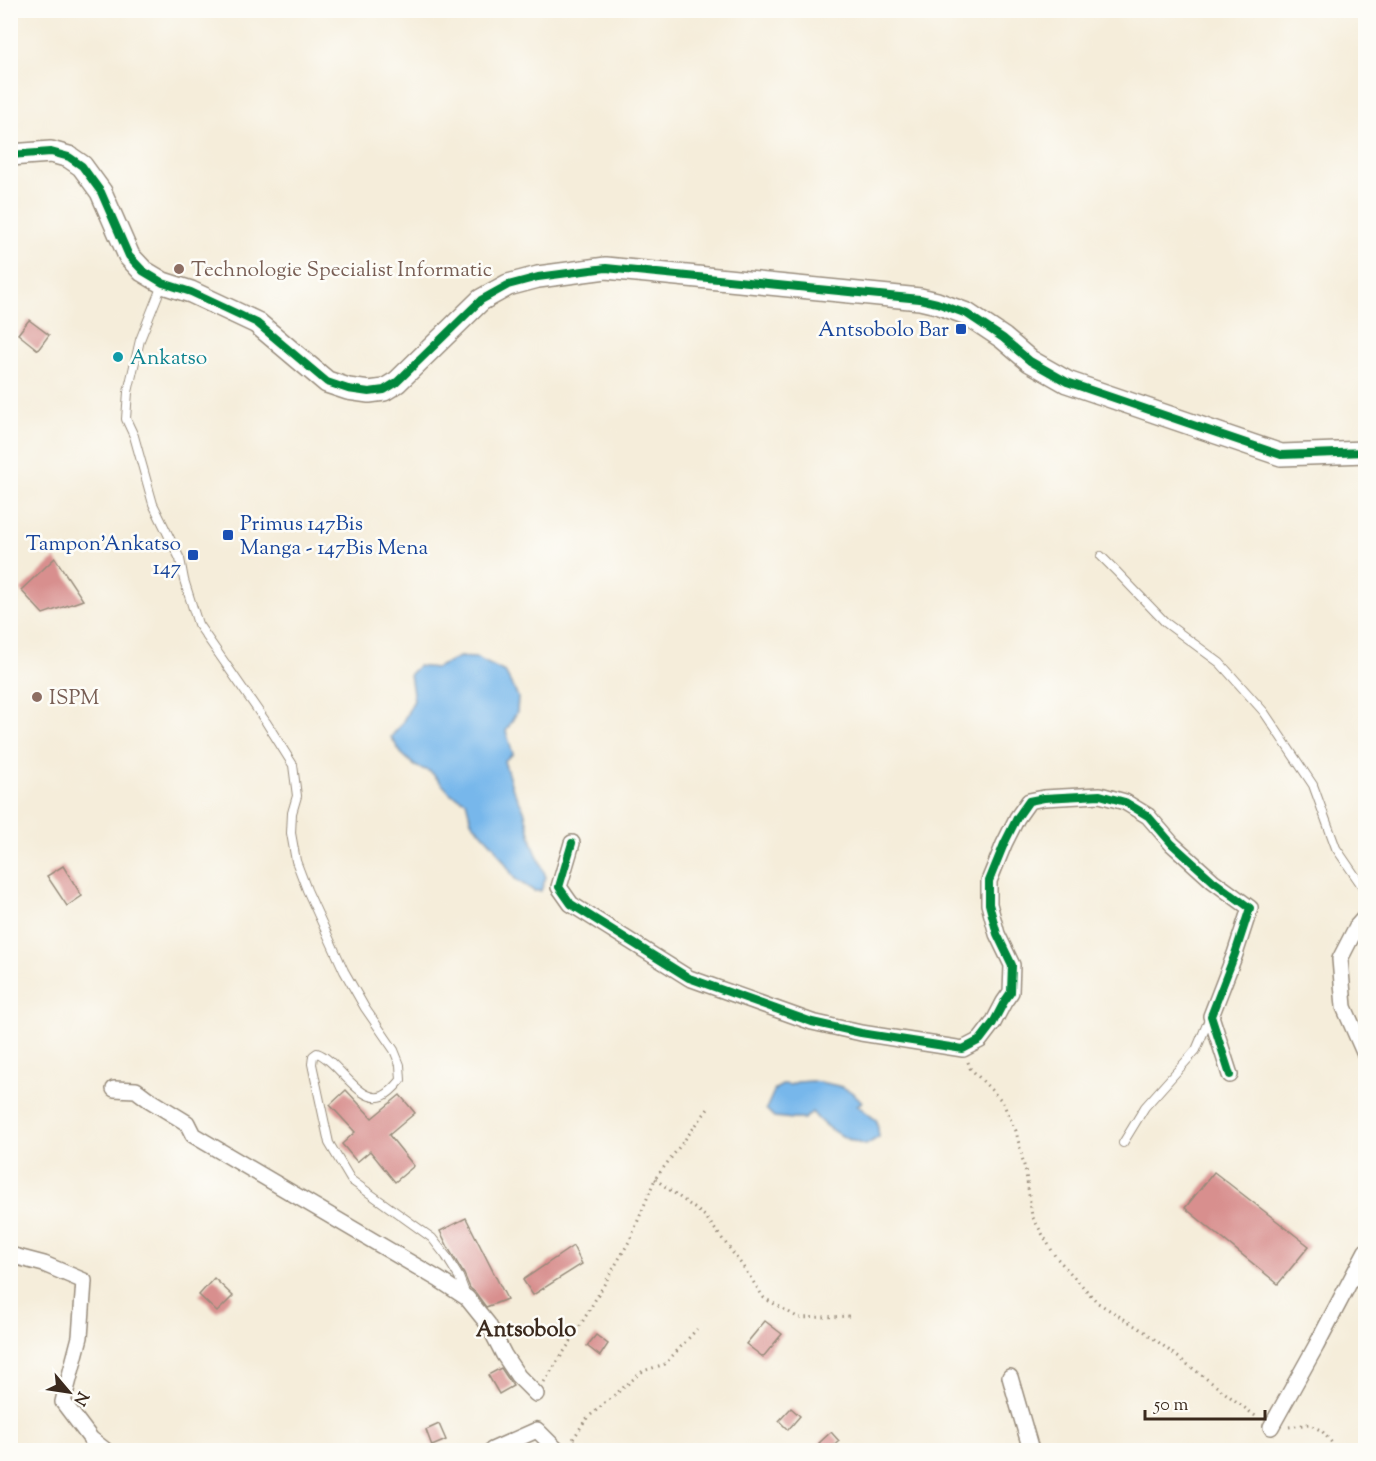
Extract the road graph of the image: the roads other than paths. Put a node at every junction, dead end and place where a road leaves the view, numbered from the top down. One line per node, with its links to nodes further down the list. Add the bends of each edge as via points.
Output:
1 (10, 155): 2 (street, via 51,152 82,166 101,192 129,256 143,271)
2 (163, 283): 3 (street, via 257,323 327,382 369,392 384,390 397,382 481,300 508,285 538,277 606,268 920,299 967,314 1030,361 1066,382 1281,455); 15 (lane, via 140,340 126,419 153,504 180,559 198,624 293,765 297,796 291,833 296,861 344,971 400,1065 401,1080 391,1090 381,1096 368,1096 324,1055 313,1056 329,1143 351,1180 432,1238 459,1277)
3 (1365, 452)
4 (1101, 556): 6 (lane, via 1166,623 1220,663 1264,712 1313,785 1336,848)
5 (572, 843): 8 (street, via 559,887 571,904 689,978 812,1022 963,1048 980,1040 1011,992 1012,965 988,904 989,881 1017,818 1029,801 1100,795 1125,802 1148,816 1213,881 1250,908)
6 (1365, 887)
7 (1365, 916): 9 (street, via 1340,959 1344,1007)
8 (1211, 1016): 10 (street); 12 (lane, via 1196,1050 1145,1107)
9 (1365, 1057)
10 (1230, 1075)
11 (114, 1089): 15 (street, via 136,1090 187,1123 193,1135)
12 (1123, 1143)
13 (1365, 1251): 18 (street)
14 (10, 1256): 19 (street, via 44,1264 84,1281 80,1337 63,1402 91,1439)
15 (467, 1298): 17 (street, via 488,1324 518,1376)
16 (1010, 1377): 22 (street)
17 (536, 1394)
18 (1270, 1427)
19 (105, 1450)
20 (492, 1450): 21 (street, via 537,1430)
21 (557, 1450)
22 (1031, 1450)

